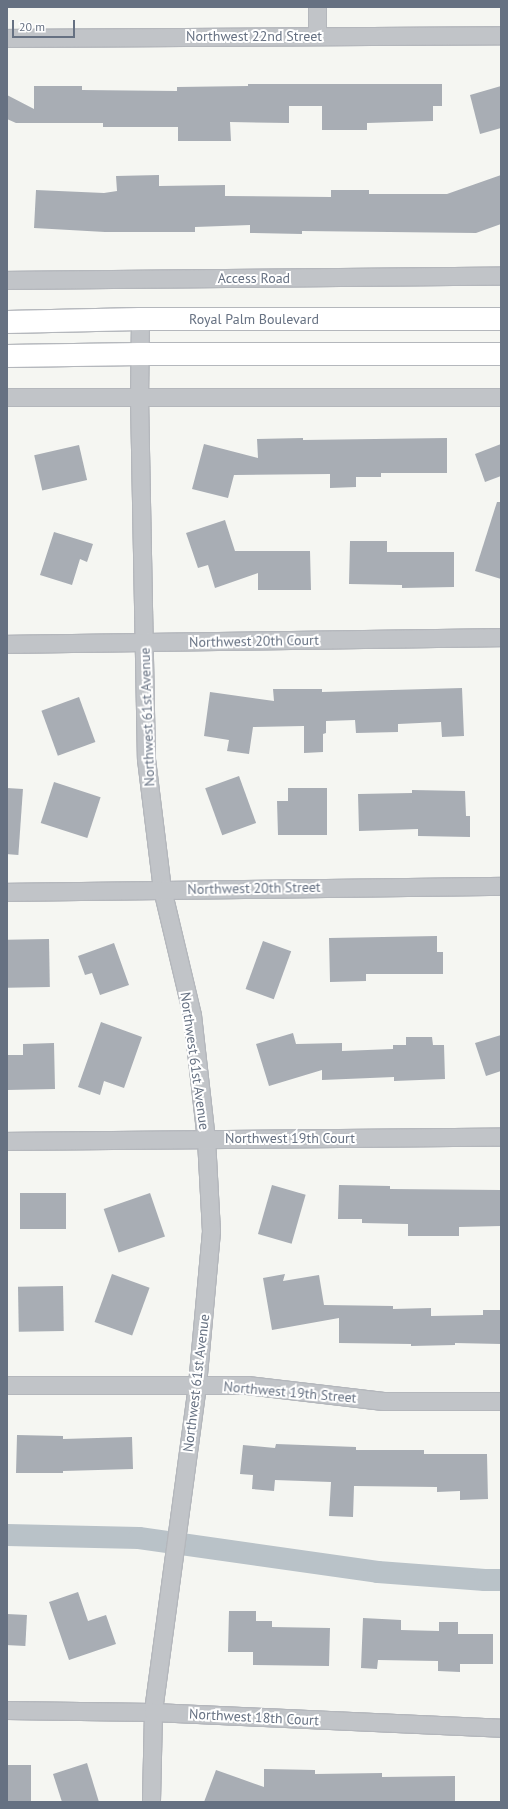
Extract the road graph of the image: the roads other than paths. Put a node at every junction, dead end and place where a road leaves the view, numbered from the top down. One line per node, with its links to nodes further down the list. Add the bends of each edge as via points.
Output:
1 (317, 7): 2 (street)
2 (317, 35): 3 (street, Northwest 22nd Street); 4 (street, Northwest 22nd Street)
3 (501, 35)
4 (7, 38)
5 (501, 276): 6 (street, Access Road)
6 (7, 280)
7 (501, 318): 8 (main road, Royal Palm Boulevard)
8 (140, 319): 9 (main road, Royal Palm Boulevard); 10 (street, Northwest 61st Avenue)
9 (7, 322)
10 (140, 354): 11 (main road); 12 (main road); 14 (street, Northwest 61st Avenue)
11 (501, 354)
12 (7, 356)
13 (7, 397): 14 (street)
14 (139, 397): 15 (street); 17 (street, Northwest 61st Avenue)
15 (501, 397)
16 (501, 637): 17 (street, Northwest 20th Court)
17 (144, 642): 18 (street, Northwest 20th Court); 20 (street, Northwest 61st Avenue, via 146,758)
18 (7, 644)
19 (501, 886): 20 (street, Northwest 20th Street)
20 (162, 889): 21 (street, Northwest 20th Street); 23 (street, Northwest 61st Avenue, via 192,1015)
21 (7, 892)
22 (501, 1137): 23 (street, Northwest 19th Court)
23 (206, 1139): 24 (street, Northwest 19th Court); 26 (street, Northwest 61st Avenue, via 211,1231)
24 (7, 1141)
25 (7, 1385): 26 (street, Northwest 19th Street)
26 (197, 1385): 27 (street, Northwest 19th Street, via 247,1385 383,1401); 29 (street, Northwest 61st Avenue)
27 (501, 1401)
28 (7, 1710): 29 (street, Northwest 18th Court)
29 (152, 1712): 30 (street, Northwest 18th Court); 31 (street, Northwest 61st Avenue)
30 (501, 1728)
31 (151, 1802)

